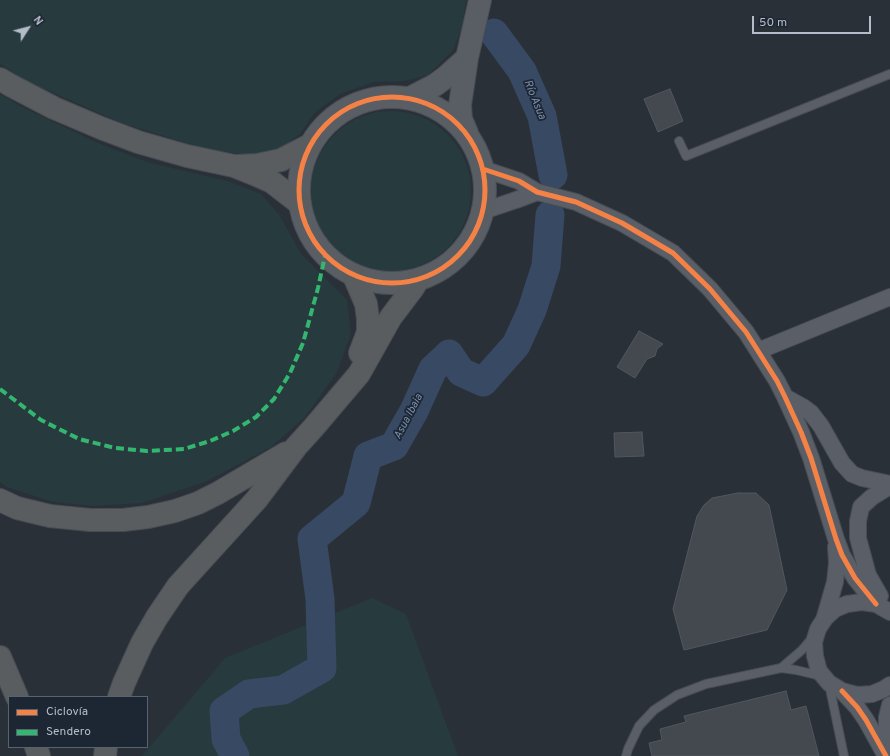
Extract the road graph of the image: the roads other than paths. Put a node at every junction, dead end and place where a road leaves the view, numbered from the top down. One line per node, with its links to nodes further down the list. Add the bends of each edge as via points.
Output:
1 (480, 0): 2 (street)
2 (467, 58): 5 (street, via 435,85); 6 (street, via 460,106 461,119)
3 (890, 74): 7 (lane, via 686,156)
4 (0, 79): 9 (highway, via 54,108 138,142)
5 (410, 98): 6 (street, via 432,106 452,118); 8 (street, via 384,97 352,105 326,124)
6 (468, 135): 10 (street)
7 (679, 141)
8 (310, 145): 9 (highway, via 281,160); 12 (street, via 302,164)
9 (234, 166): 12 (highway, via 272,182)
10 (483, 169): 11 (street, via 519,181); 13 (street, via 486,190)
11 (537, 192): 13 (street); 17 (street, via 576,202 622,223 673,253 710,289 746,332)
12 (299, 203): 14 (street, via 304,222 325,256)
13 (484, 211): 15 (street, via 475,234 460,255 441,270)
14 (354, 276): 15 (street, via 375,282 397,284); 19 (highway, via 366,304 368,332 360,355)
15 (418, 280): 19 (highway, via 391,317 359,374)
16 (890, 297): 17 (street)
17 (758, 351): 18 (street)
18 (785, 397): 21 (street, via 811,413 842,464 852,474); 23 (street, via 811,458)
19 (329, 408): 20 (highway)
20 (296, 447): 22 (highway, via 198,503 148,517 90,520 50,516 17,508); 31 (highway, via 257,499 178,586 156,617 142,642)
21 (890, 485): 24 (street, via 872,496 861,507 858,521 858,538 868,575)
22 (0, 500)
23 (836, 539): 24 (street, via 847,565 864,590); 25 (street, via 835,582)
24 (885, 609): 25 (street, via 862,602 847,604 835,609)
25 (821, 626): 27 (lane, via 802,650); 28 (street, via 814,642 815,656 819,670)
26 (0, 657): 30 (highway)
27 (781, 668): 28 (lane, via 796,670); 33 (lane, via 706,684 677,695 654,710 639,726)
28 (832, 684): 29 (street, via 857,695 872,694); 34 (lane, via 835,715); 35 (street, via 857,706)
29 (890, 685)
30 (17, 696)
31 (119, 696)
32 (890, 705): 35 (street, via 887,717)
33 (626, 756)
34 (844, 756)
35 (886, 756)

